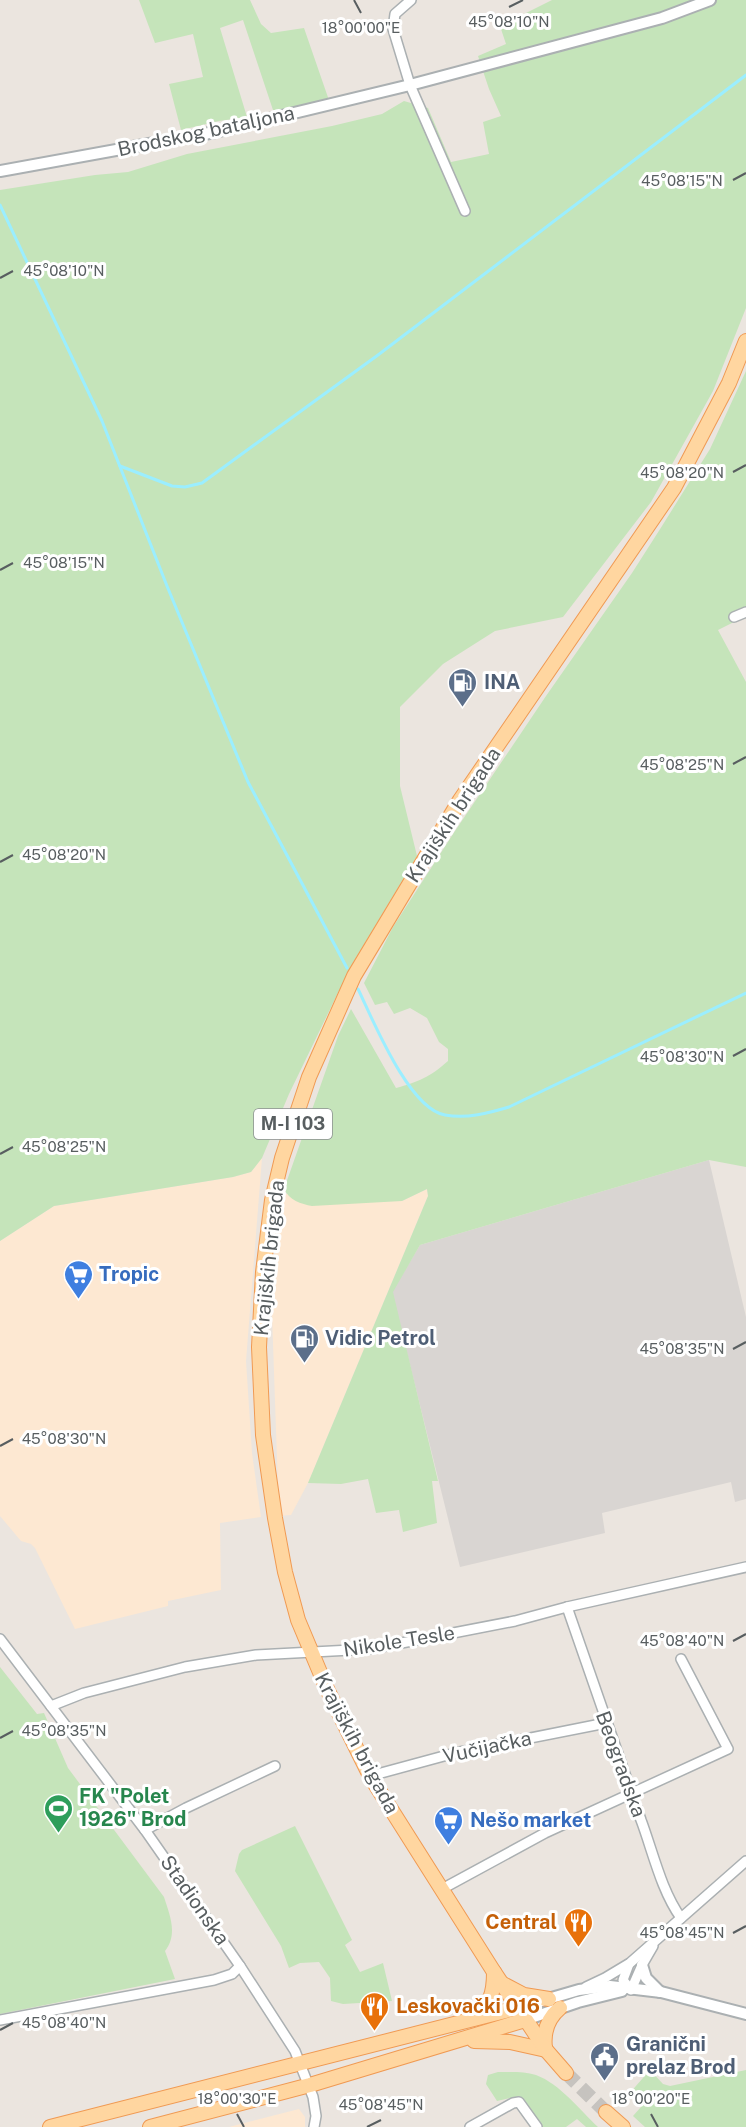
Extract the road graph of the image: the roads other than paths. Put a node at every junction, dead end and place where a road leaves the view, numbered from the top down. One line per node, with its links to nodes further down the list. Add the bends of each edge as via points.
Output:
1 (411, 0): 3 (street, via 395,14 393,29)
2 (710, 0): 3 (street, Brodskog bataljona, via 631,27)
3 (410, 86): 4 (street, Brodskog bataljona, via 215,132); 5 (street)
4 (0, 171)
5 (465, 212)
6 (746, 341): 12 (main road, Krajiških brigada / M-I 103, via 729,383 674,488 460,800 354,976 295,1116 277,1177 268,1228 259,1369 271,1501 290,1594)
7 (746, 612): 8 (street)
8 (734, 617)
9 (746, 1567): 10 (street, Nikole Tesle)
10 (567, 1607): 12 (street, Nikole Tesle, via 515,1622 370,1649); 15 (street, Beogradska)
11 (0, 1639): 14 (street, Stadionska)
12 (311, 1653): 14 (street, Nikole Tesle, via 256,1655 185,1667 84,1693); 17 (main road, Krajiških brigada / M-I 103)
13 (681, 1659): 18 (street, via 728,1749)
14 (51, 1706): 19 (street, Stadionska)
15 (606, 1724): 17 (street, Vučijačka, via 455,1753); 18 (street, Beogradska)
16 (275, 1766): 19 (street)
17 (370, 1776): 21 (main road, Krajiških brigada / M-I 103)
18 (631, 1792): 21 (street, via 525,1843); 22 (street, Beogradska)
19 (145, 1830): 26 (street, Stadionska)
20 (746, 1861): 22 (street)
21 (442, 1889): 27 (main road, Krajiških brigada / M-I 103)
22 (681, 1918): 23 (street)
23 (657, 1939): 24 (street); 25 (street)
24 (630, 1963): 28 (street, via 623,1980); 29 (street)
25 (642, 1965): 28 (street); 30 (street, via 646,1978)
26 (240, 1966): 34 (street, via 232,1974 214,1980); 39 (street, Stadionska)
27 (494, 1972): 31 (main road, via 514,1991); 32 (main road, Krajiških brigada / M-I 103); 36 (main road, via 493,1994)
28 (631, 1989): 29 (street, via 604,1986); 30 (street); 31 (street)
29 (579, 1990): 31 (street)
30 (661, 1992): 33 (street)
31 (554, 2004): 32 (street); 35 (street); 38 (main road, via 546,2027)
32 (518, 2008): 35 (main road, Krajiških brigada / M-I 103); 36 (main road)
33 (746, 2014)
34 (0, 2020)
35 (525, 2020): 37 (main road); 38 (main road, M-I 103)
36 (470, 2021): 39 (main road)
37 (444, 2043): 38 (main road, via 490,2040); 41 (main road)
38 (546, 2050): 40 (main road, M-I 103)
39 (301, 2063): 41 (street, Stadionska); 43 (main road)
40 (566, 2073)
41 (310, 2085): 44 (main road); 45 (street, Stadionska)
42 (606, 2112): 48 (main road)
43 (50, 2127)
44 (150, 2127)
45 (314, 2127)
46 (470, 2127): 47 (street, via 519,2102)
47 (537, 2127)
48 (623, 2127)

